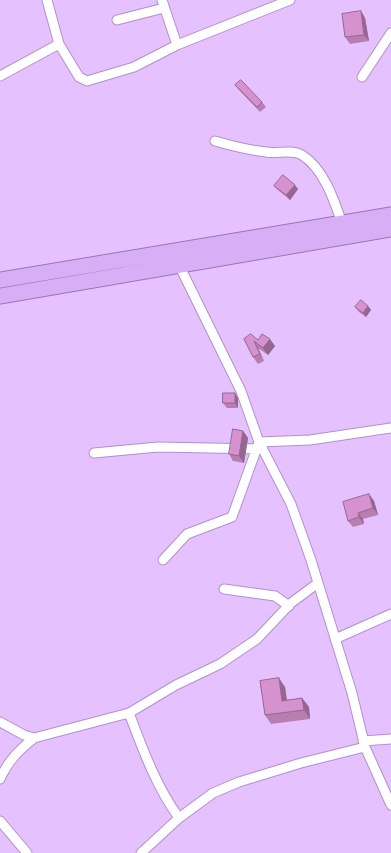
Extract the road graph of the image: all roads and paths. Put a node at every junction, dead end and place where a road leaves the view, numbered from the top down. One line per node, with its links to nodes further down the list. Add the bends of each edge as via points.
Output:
1 (47, 0): 7 (street)
2 (290, 0): 3 (street)
3 (280, 1): 8 (street)
4 (163, 4): 5 (street); 8 (street)
5 (117, 20)
6 (391, 33): 10 (street)
7 (59, 44): 8 (street, via 79,77 87,81 134,67); 9 (street)
8 (177, 45)
9 (0, 76)
10 (362, 77)
11 (215, 141): 13 (street, via 241,148 301,155 314,165 330,191)
12 (391, 214): 13 (highway)
13 (342, 223): 16 (highway)
14 (391, 229): 15 (highway)
15 (179, 265): 17 (highway); 19 (street, via 241,391)
16 (0, 280)
17 (0, 296)
18 (391, 428): 19 (street)
19 (259, 446): 20 (street, via 158,448); 21 (street, via 232,516 186,534); 22 (street, via 291,504)
20 (94, 453)
21 (163, 560)
22 (318, 583): 24 (street); 26 (street)
23 (224, 589): 24 (street, via 275,596)
24 (289, 606): 27 (street, via 238,653)
25 (391, 614): 26 (street)
26 (335, 639): 31 (street, via 352,693)
27 (129, 713): 29 (street); 34 (street, via 157,783)
28 (0, 722): 29 (street)
29 (34, 738): 32 (street, via 11,759)
30 (391, 739): 31 (street)
31 (364, 744): 33 (street); 34 (street, via 239,782 214,793)
32 (0, 779)
33 (391, 805)
34 (179, 818): 37 (street)
35 (0, 821): 36 (street)
36 (27, 853)
37 (141, 853)

